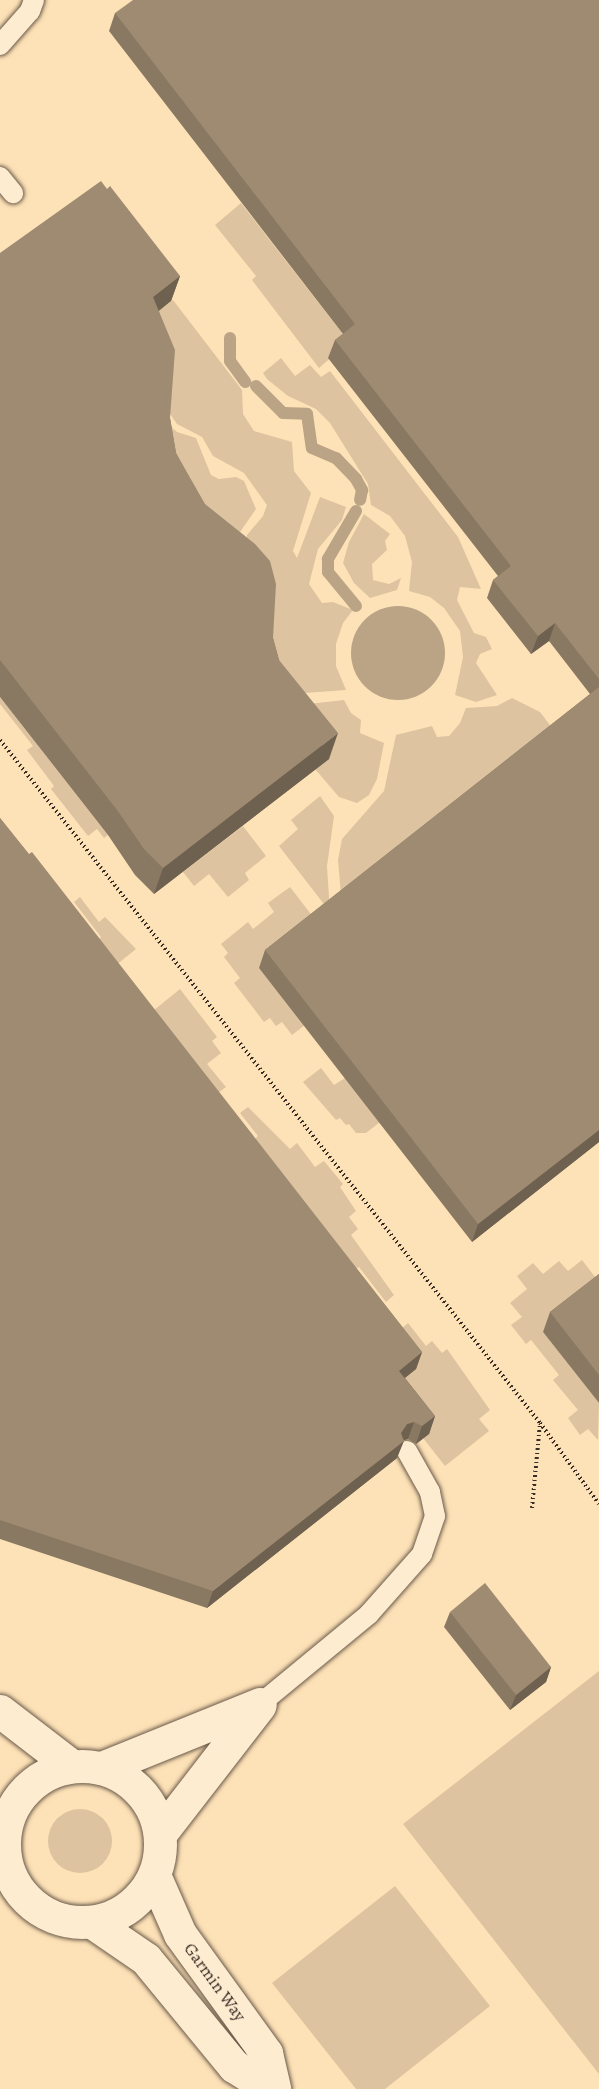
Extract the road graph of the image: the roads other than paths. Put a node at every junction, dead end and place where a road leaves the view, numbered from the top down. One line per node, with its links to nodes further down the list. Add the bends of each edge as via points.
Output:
1 (34, 0): 2 (lane)
2 (0, 45)
3 (0, 177): 4 (lane)
4 (13, 193)
5 (407, 1451): 6 (lane, via 430,1492 435,1516 422,1554 369,1614)
6 (260, 1704): 9 (street); 11 (street)
7 (0, 1711): 8 (street)
8 (70, 1765): 9 (street, Garmin Way); 10 (street, Garmin Way, via 39,1777)
9 (104, 1767): 11 (street, Garmin Way, via 145,1796)
10 (4, 1806): 13 (street, Garmin Way, via 4,1856 20,1892 45,1913 76,1923)
11 (160, 1834): 12 (street, Garmin Way)
12 (154, 1875): 13 (street, Garmin Way, via 129,1907); 14 (street, Garmin Way, via 180,1934 266,2053)
13 (92, 1922): 14 (street, Garmin Way, via 146,1959 234,2066)
14 (272, 2089)

